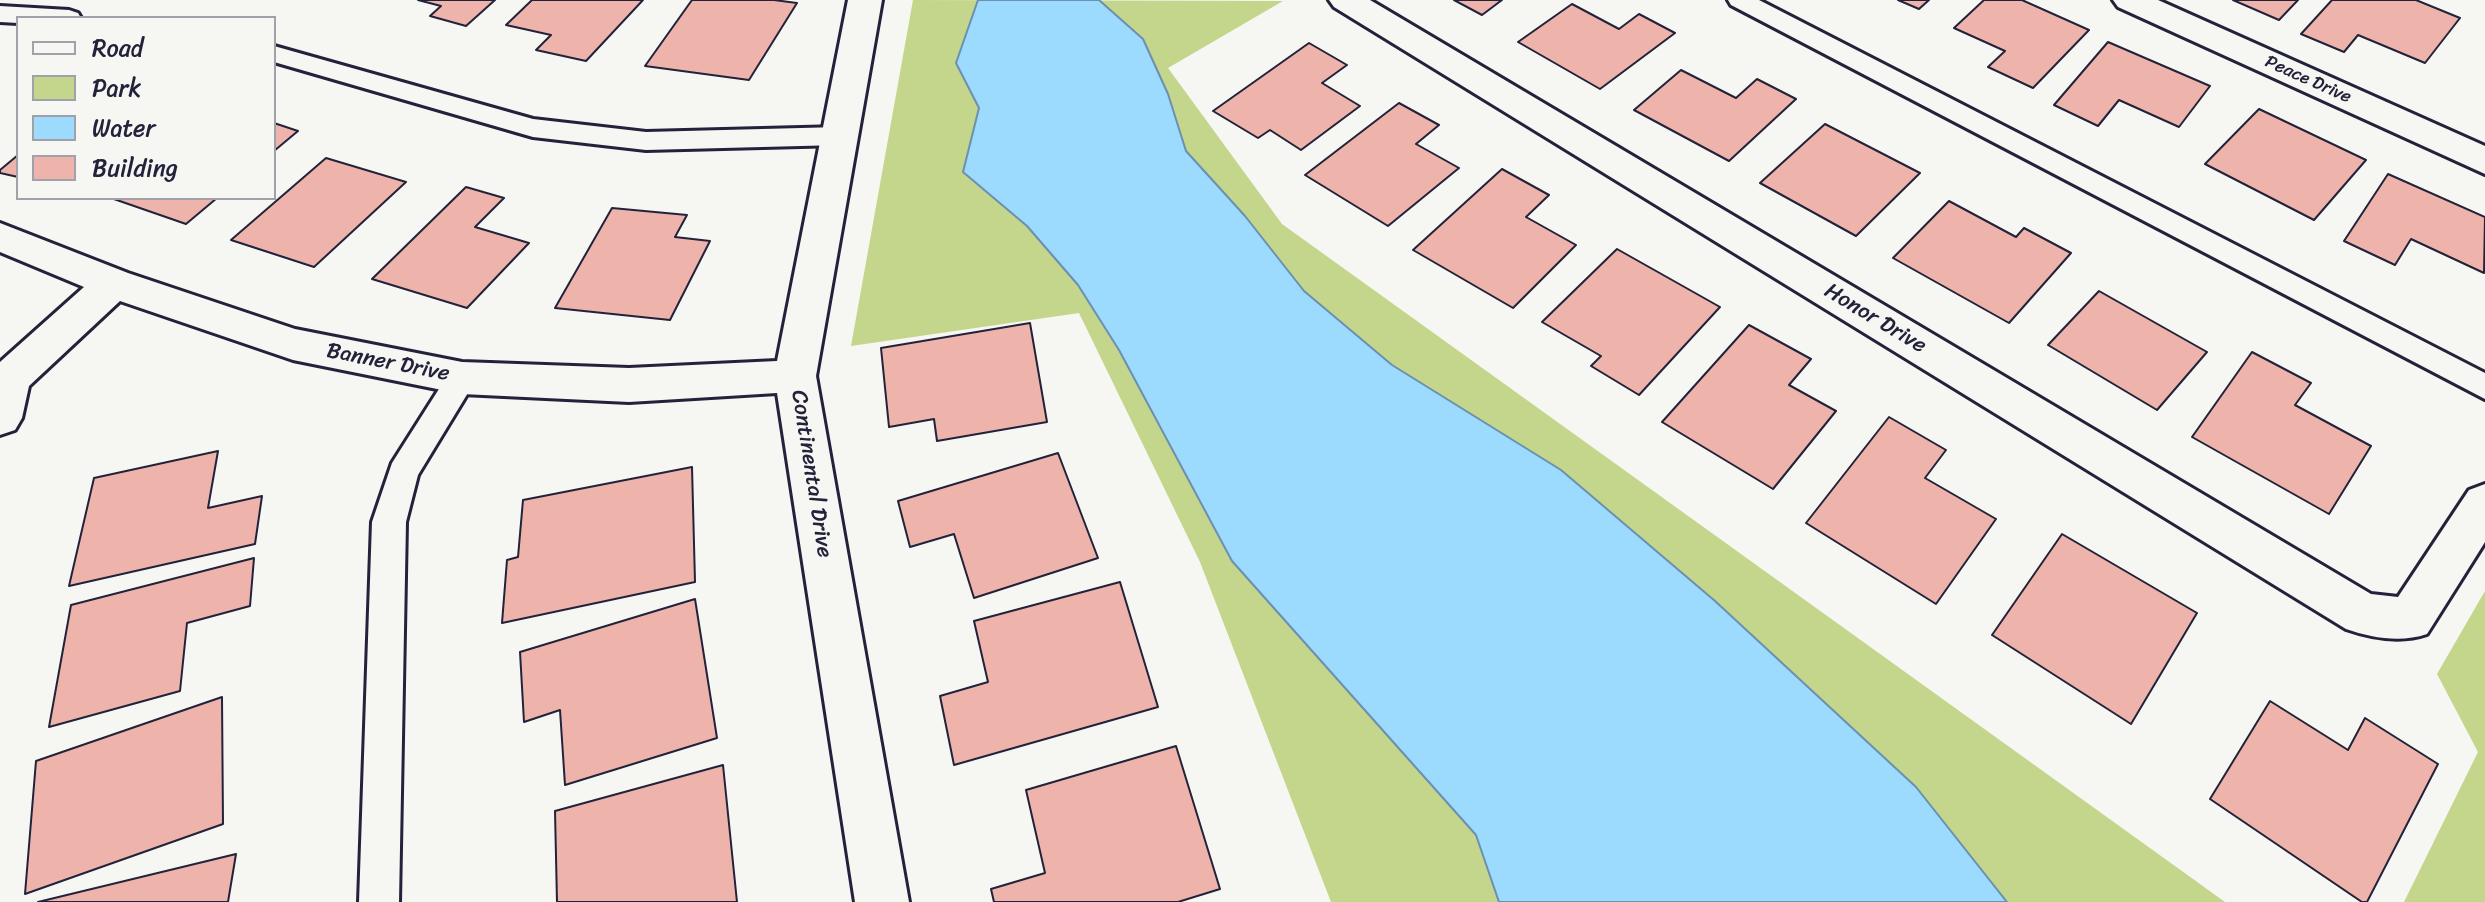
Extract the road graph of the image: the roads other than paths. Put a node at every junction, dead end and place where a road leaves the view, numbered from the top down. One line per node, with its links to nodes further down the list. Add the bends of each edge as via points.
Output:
1 (865, 0): 8 (street, Continental Drive)
2 (1346, 0): 16 (street, Honor Drive, via 2363,614 2410,619)
3 (1740, 0): 14 (lane)
4 (2130, 0): 9 (street, Peace Drive)
5 (0, 14): 6 (lane)
6 (34, 16)
7 (276, 55): 8 (lane, via 533,128 646,141)
8 (840, 136): 12 (street, Continental Drive)
9 (2485, 161)
10 (0, 237): 11 (street, Banner Drive)
11 (114, 283): 13 (street, Banner Drive, via 293,344); 15 (street, via 9,379)
12 (795, 376): 13 (street, Banner Drive, via 629,385); 18 (street, Continental Drive)
13 (462, 378): 17 (lane, via 403,472 389,522)
14 (2485, 387)
15 (0, 418)
16 (2485, 503)
17 (379, 902)
18 (882, 902)

